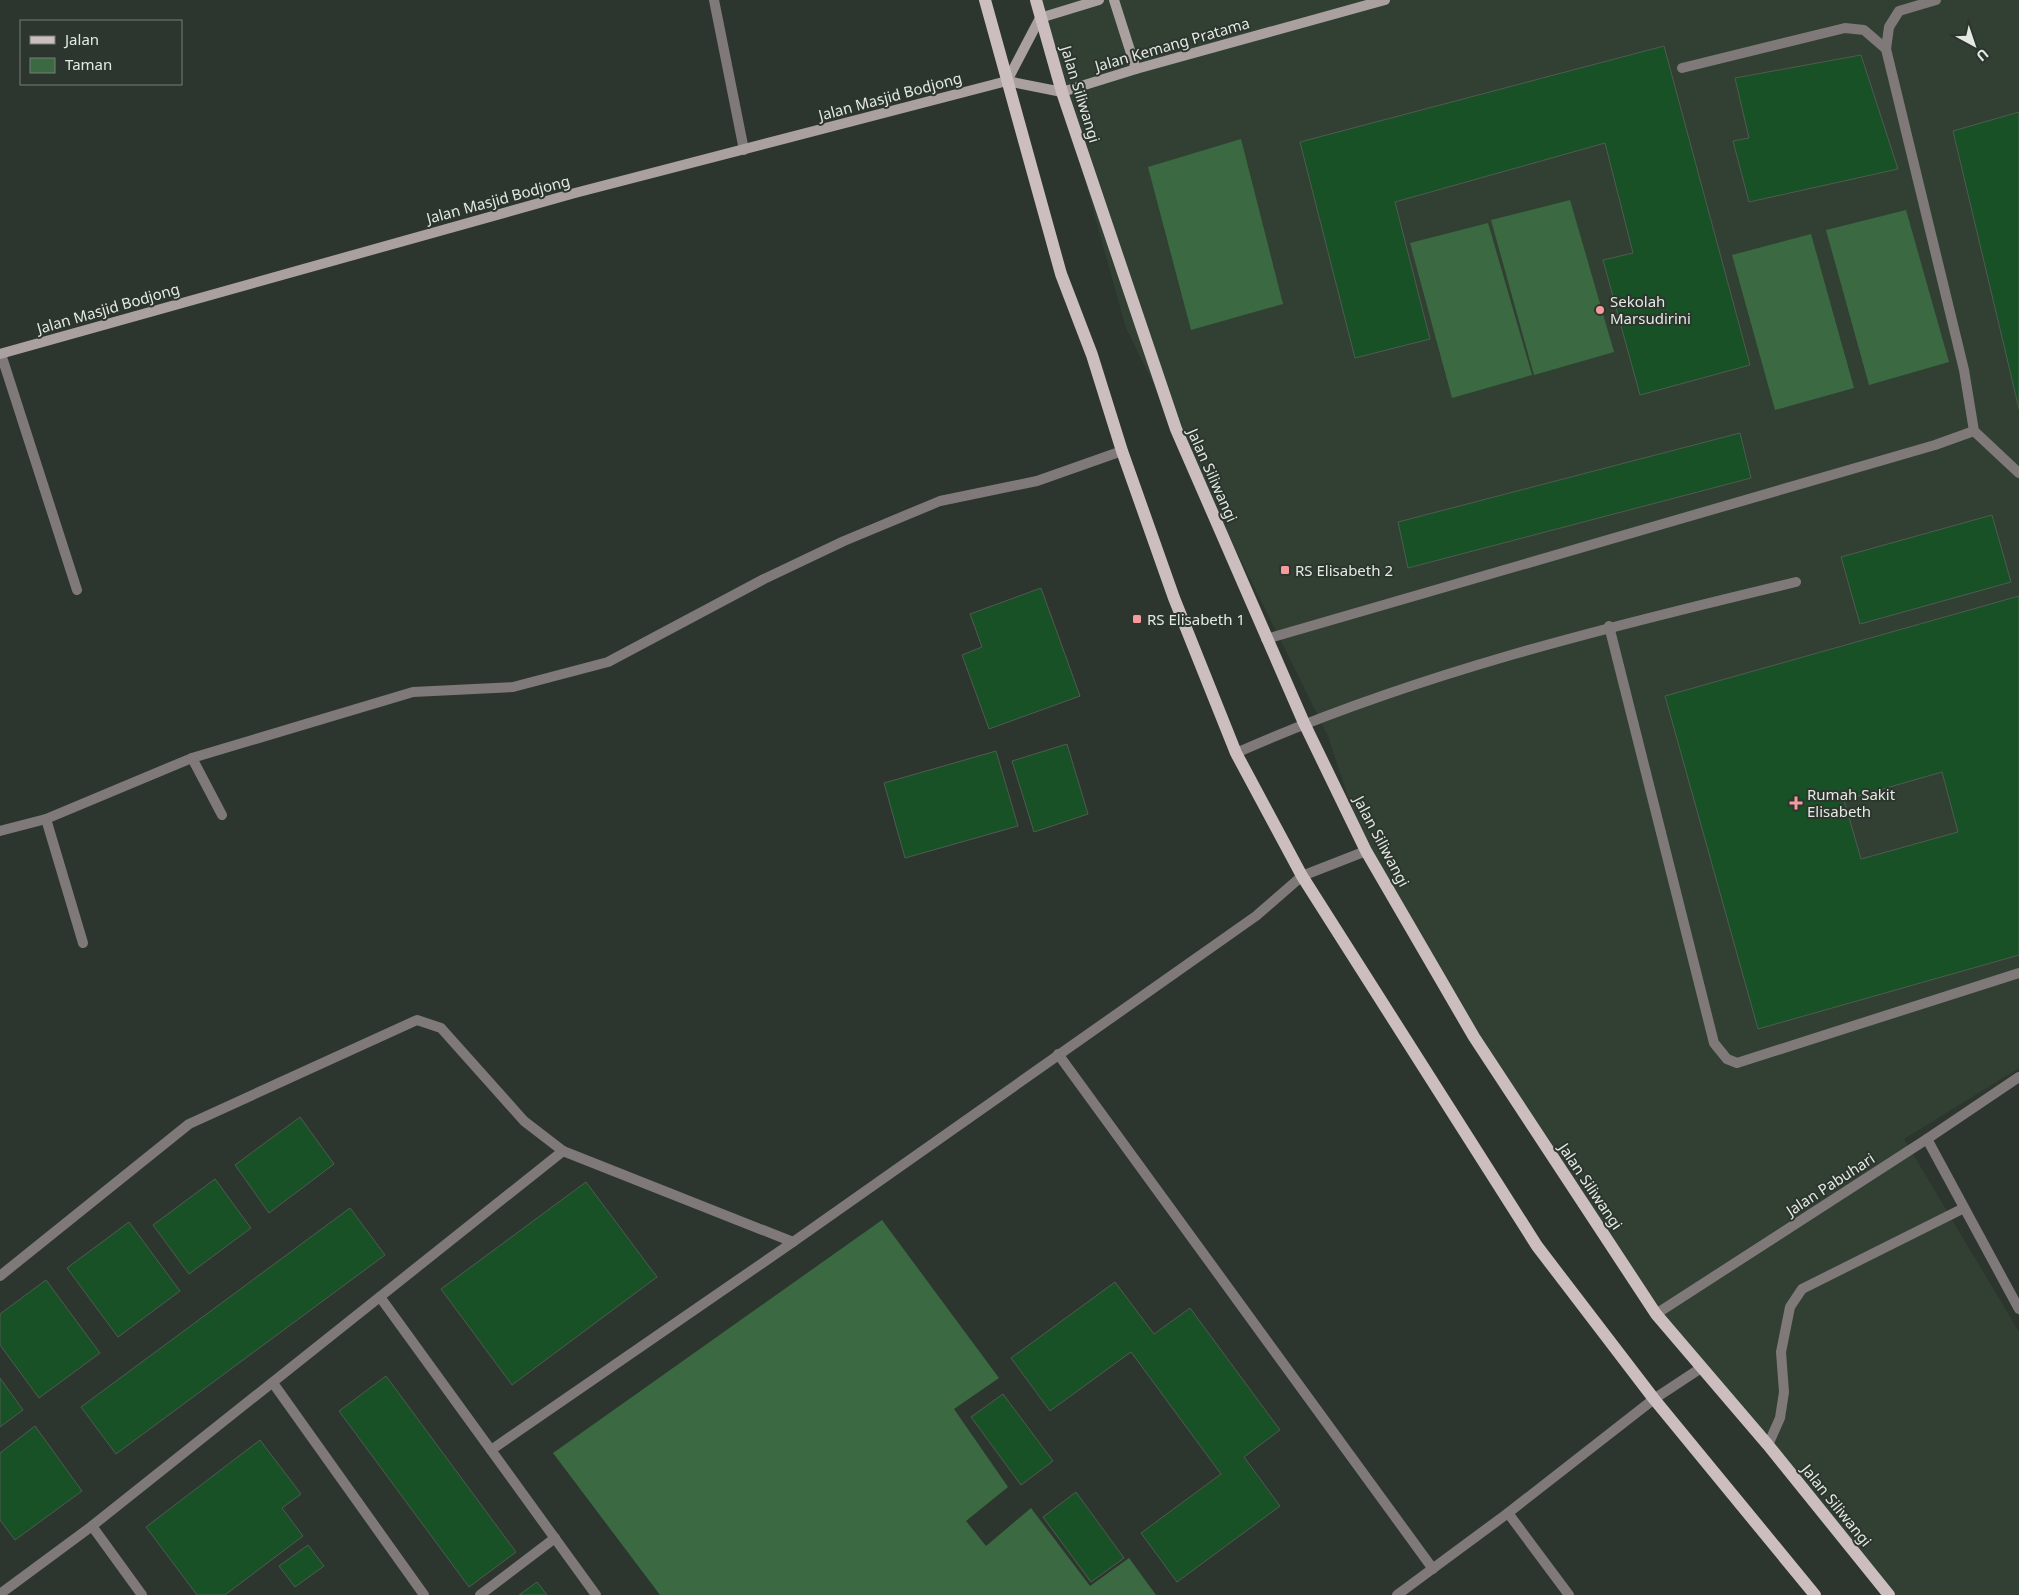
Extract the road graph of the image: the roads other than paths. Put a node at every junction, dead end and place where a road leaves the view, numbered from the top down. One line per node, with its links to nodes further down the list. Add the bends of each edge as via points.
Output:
1 (714, 0): 14 (street)
2 (985, 0): 12 (main road)
3 (1036, 0): 8 (main road, Jalan Siliwangi)
4 (1099, 0): 8 (street)
5 (1114, 0): 11 (street)
6 (1386, 0): 11 (street, Jalan Kemang Pratama)
7 (1936, 0): 9 (street, via 1899,11 1889,27)
8 (1040, 18): 12 (street); 13 (main road, Jalan Siliwangi)
9 (1886, 49): 10 (street, via 1864,30 1845,28); 16 (street, via 1964,370)
10 (1682, 68)
11 (1136, 69): 13 (street, Jalan Kemang Pratama)
12 (1007, 81): 13 (street, Jalan Kemang Pratama); 14 (street, Jalan Masjid Bodjong); 17 (main road, via 1061,274 1092,355)
13 (1062, 92): 22 (main road, Jalan Siliwangi, via 1176,429)
14 (744, 150): 15 (street, Jalan Masjid Bodjong, via 574,193)
15 (0, 354): 20 (street)
16 (1974, 431): 18 (street); 22 (street, via 1935,446)
17 (1122, 451): 24 (main road, via 1174,598); 25 (street, via 1037,481 940,501 764,579 608,662 513,687 413,692)
18 (2019, 473)
19 (1796, 582): 21 (street)
20 (77, 590)
21 (1609, 626): 23 (street); 32 (street, via 1714,1043 1727,1059 1737,1063)
22 (1266, 639): 23 (main road, Jalan Siliwangi)
23 (1304, 723): 24 (street); 29 (main road, Jalan Siliwangi)
24 (1236, 754): 30 (main road)
25 (192, 758): 26 (street); 27 (street)
26 (222, 816)
27 (46, 819): 28 (street); 31 (street)
28 (0, 831)
29 (1366, 851): 30 (street); 42 (main road, Jalan Siliwangi, via 1474,1037)
30 (1302, 876): 33 (street, via 1256,916); 45 (main road, via 1537,1246)
31 (83, 943)
32 (2019, 973)
33 (1058, 1054): 38 (street); 51 (street)
34 (2019, 1076): 35 (street, Jalan Pabuhari)
35 (1927, 1139): 37 (street); 42 (street, Jalan Pabuhari)
36 (563, 1152): 38 (street); 39 (street, via 524,1121 441,1028 417,1020 189,1124); 40 (street)
37 (1964, 1208): 41 (street); 46 (street, via 1802,1289 1790,1307 1781,1352 1784,1392 1780,1418)
38 (793, 1242): 47 (street)
39 (0, 1276)
40 (380, 1297): 44 (street); 47 (street)
41 (2019, 1309)
42 (1656, 1314): 43 (main road, Jalan Siliwangi)
43 (1701, 1368): 45 (street); 46 (main road, Jalan Siliwangi)
44 (273, 1383): 49 (street); 54 (street)
45 (1654, 1399): 48 (street); 59 (main road)
46 (1768, 1445): 60 (main road, Jalan Siliwangi)
47 (491, 1450): 50 (street)
48 (1508, 1513): 51 (street); 58 (street)
49 (92, 1526): 52 (street); 53 (street)
50 (555, 1538): 55 (street); 56 (street)
51 (1433, 1569): 57 (street)
52 (0, 1594)
53 (142, 1595)
54 (424, 1595)
55 (480, 1595)
56 (596, 1595)
57 (1397, 1595)
58 (1569, 1595)
59 (1815, 1595)
60 (1890, 1595)

